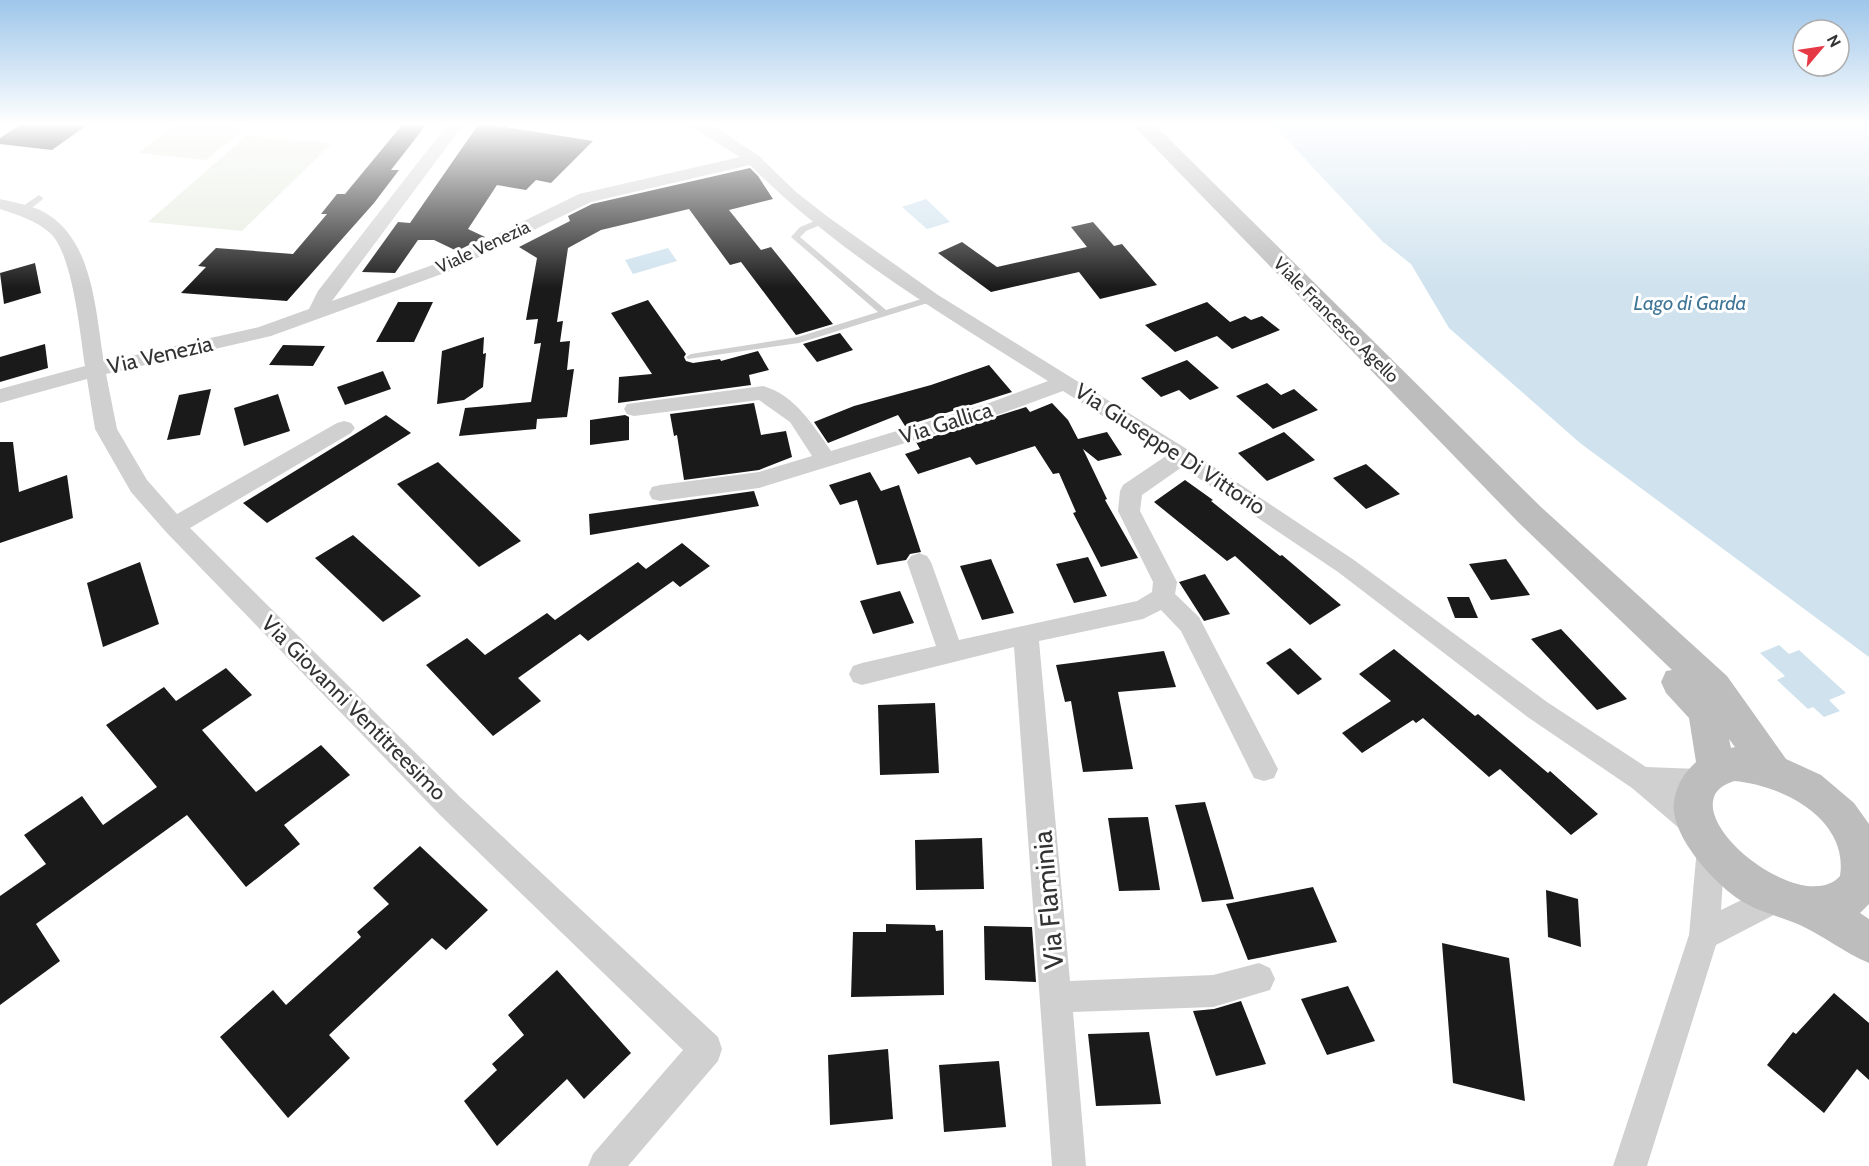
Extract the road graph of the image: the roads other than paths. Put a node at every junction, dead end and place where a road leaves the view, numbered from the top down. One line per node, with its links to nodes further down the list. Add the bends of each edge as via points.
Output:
1 (414, 179): 10 (street)
2 (665, 179): 10 (street, Viale Venezia, via 585,198 444,267)
3 (773, 179): 8 (street, Via Giuseppe Di Vittorio)
4 (1197, 179): 21 (main road, Viale Francesco Agello)
5 (39, 198): 7 (lane)
6 (0, 204): 7 (street, Via Giovanni Ventitreesimo)
7 (22, 210): 13 (street, Via Giovanni Ventitreesimo, via 57,230 70,248)
8 (822, 221): 9 (street, Via Giuseppe Di Vittorio); 11 (lane, via 795,237)
9 (931, 299): 11 (lane); 14 (street, Via Giuseppe Di Vittorio)
10 (318, 311): 13 (street, Via Venezia, via 264,332)
11 (884, 313): 12 (lane, via 799,340)
12 (691, 357)
13 (96, 370): 15 (street, Via Venezia); 22 (street, Via Giovanni Ventitreesimo, via 106,429 139,486)
14 (1066, 381): 18 (street, Via Giuseppe Di Vittorio); 19 (street, Via Gallica, via 996,408)
15 (0, 396)
16 (634, 409): 19 (street, via 763,393 797,417)
17 (344, 428): 22 (street)
18 (1182, 456): 24 (street, via 1131,491 1129,511 1165,582); 31 (street, Via Giuseppe Di Vittorio, via 1346,566 1538,710)
19 (825, 459): 20 (street, Via Gallica, via 759,480)
20 (660, 493)
21 (1530, 515): 29 (main road, Viale Francesco Agello, via 1714,687); 30 (main road, Viale Francesco Agello, via 1706,712)
22 (174, 526): 40 (street, Via Giovanni Ventitreesimo, via 450,806 706,1048)
23 (919, 562): 26 (street)
24 (1163, 597): 25 (street, via 1143,609); 28 (street, via 1190,624)
25 (1026, 634): 26 (street); 39 (street, Via Flaminia)
26 (951, 652): 27 (street)
27 (862, 674)
28 (1264, 769)
29 (1772, 770): 30 (main road, via 1733,764); 32 (main road, via 1818,795)
30 (1708, 775): 31 (street); 33 (main road, Viale Francesco Agello, via 1694,794 1693,810)
31 (1642, 779): 33 (street, Via Giuseppe Di Vittorio)
32 (1861, 833): 34 (main road)
33 (1705, 838): 35 (main road, via 1733,871); 36 (street)
34 (1866, 880): 35 (main road, via 1844,901 1826,906)
35 (1790, 902): 36 (street); 37 (main road)
36 (1704, 935): 42 (street)
37 (1869, 942)
38 (1259, 979): 39 (street, via 1213,992)
39 (1056, 997): 41 (street, Via Flaminia)
40 (605, 1166)
41 (1069, 1166)
42 (1630, 1166)

